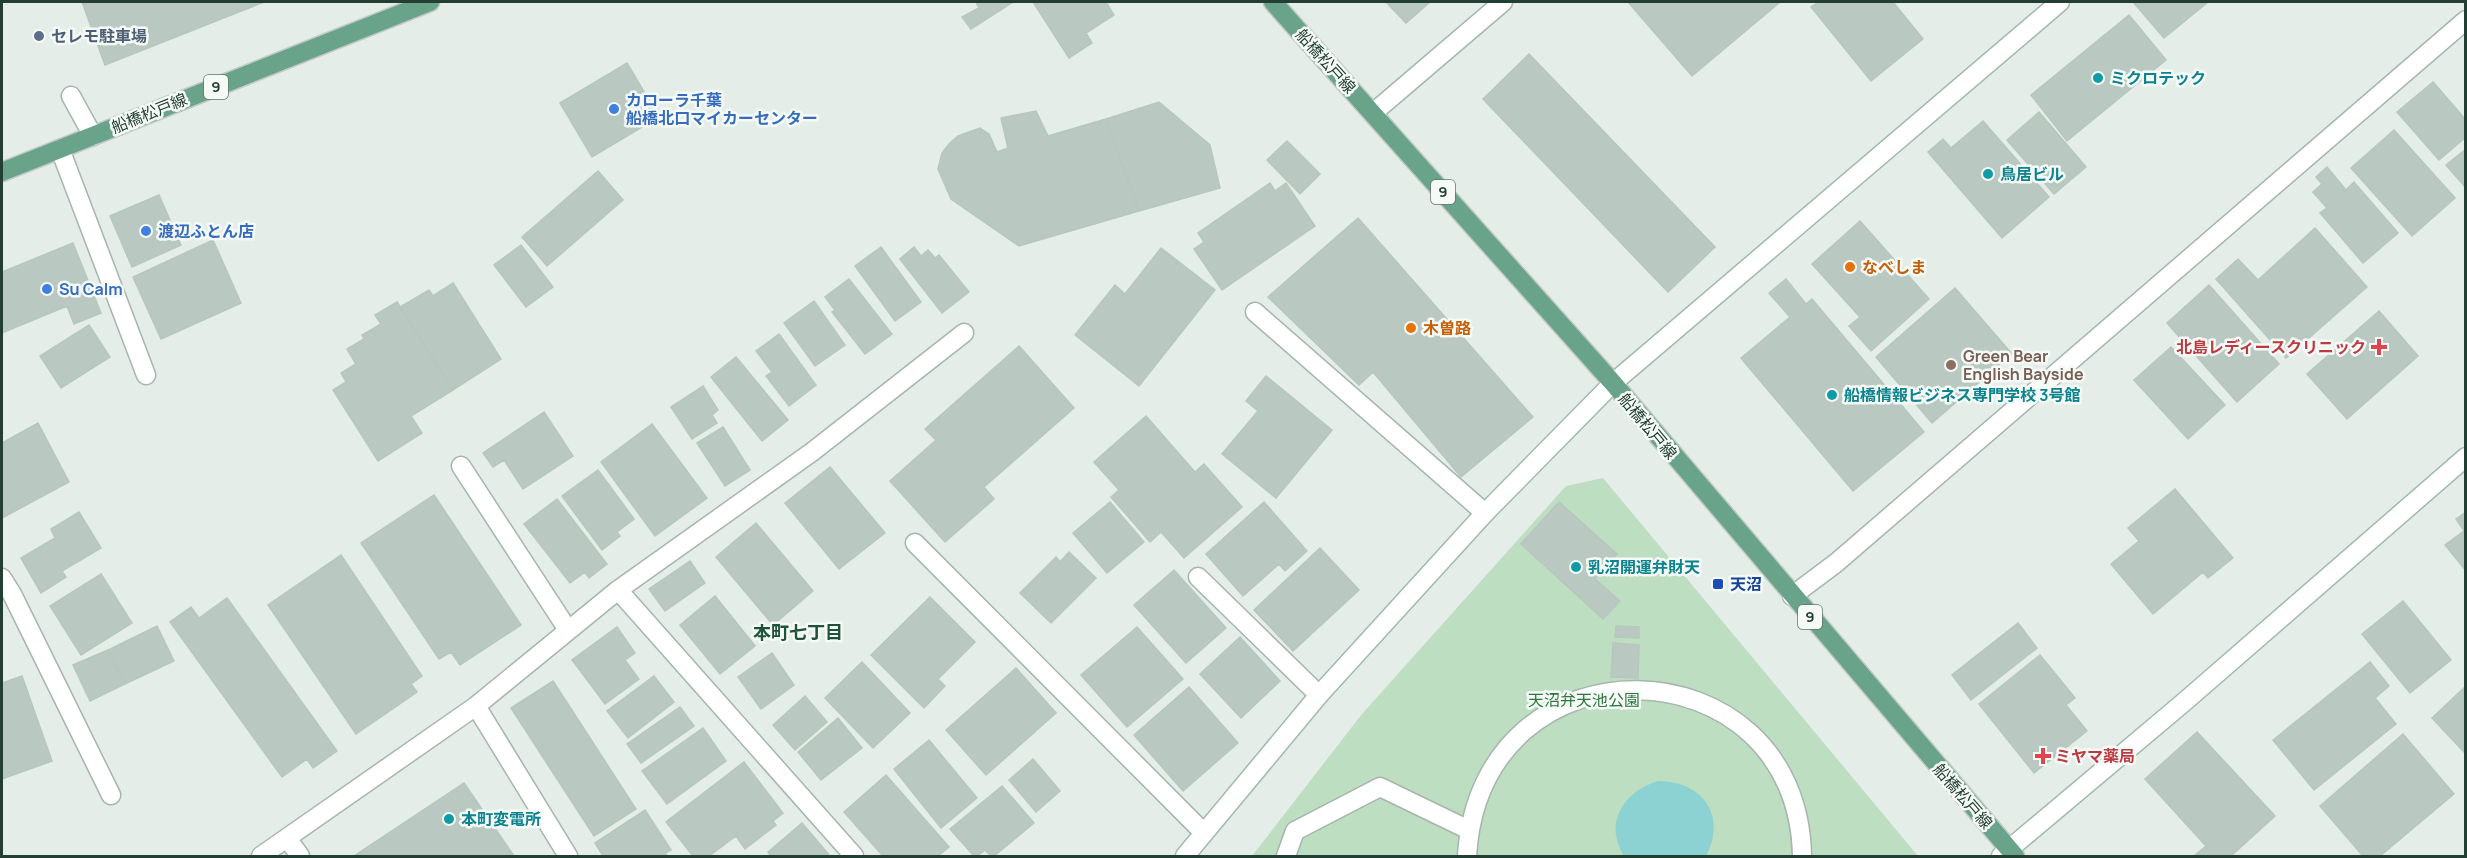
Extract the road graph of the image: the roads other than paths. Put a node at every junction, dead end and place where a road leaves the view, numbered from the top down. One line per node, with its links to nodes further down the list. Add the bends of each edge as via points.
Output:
1 (430, 2): 8 (main road, 船橋松戸線 / 9)
2 (1273, 2): 7 (main road, 船橋松戸線 / 9)
3 (1503, 2): 7 (street)
4 (2060, 2): 14 (street)
5 (2466, 20): 22 (street, via 1836,563)
6 (70, 96): 8 (street)
7 (1372, 113): 14 (main road, 船橋松戸線 / 9)
8 (93, 136): 9 (main road, 船橋松戸線 / 9)
9 (60, 149): 10 (main road, 船橋松戸線 / 9); 13 (street)
10 (2, 172)
11 (1255, 312): 17 (street)
12 (964, 333): 21 (street, via 812,452)
13 (146, 375)
14 (1612, 383): 17 (street); 22 (main road, 船橋松戸線 / 9)
15 (2466, 457): 30 (street)
16 (461, 466): 23 (street)
17 (1485, 513): 24 (street)
18 (915, 543): 28 (street)
19 (2, 578): 26 (street)
20 (1198, 578): 24 (street)
21 (618, 590): 23 (street); 34 (street)
22 (1792, 596): 30 (main road, 船橋松戸線 / 9)
23 (568, 630): 25 (street)
24 (1319, 694): 28 (street)
25 (476, 706): 29 (street); 33 (street)
26 (111, 795)
27 (1469, 830): 36 (street, via 1380,787 1295,831); 37 (street); 38 (street, via 1488,776 1524,731 1553,711 1587,696 1640,689 1688,698 1712,708 1753,738 1788,788 1800,828)
28 (1203, 832): 35 (street)
29 (287, 838): 31 (street); 32 (street)
30 (2008, 854)
31 (261, 856)
32 (300, 856)
33 (568, 856)
34 (854, 856)
35 (1185, 856)
36 (1286, 856)
37 (1467, 856)
38 (1802, 856)

